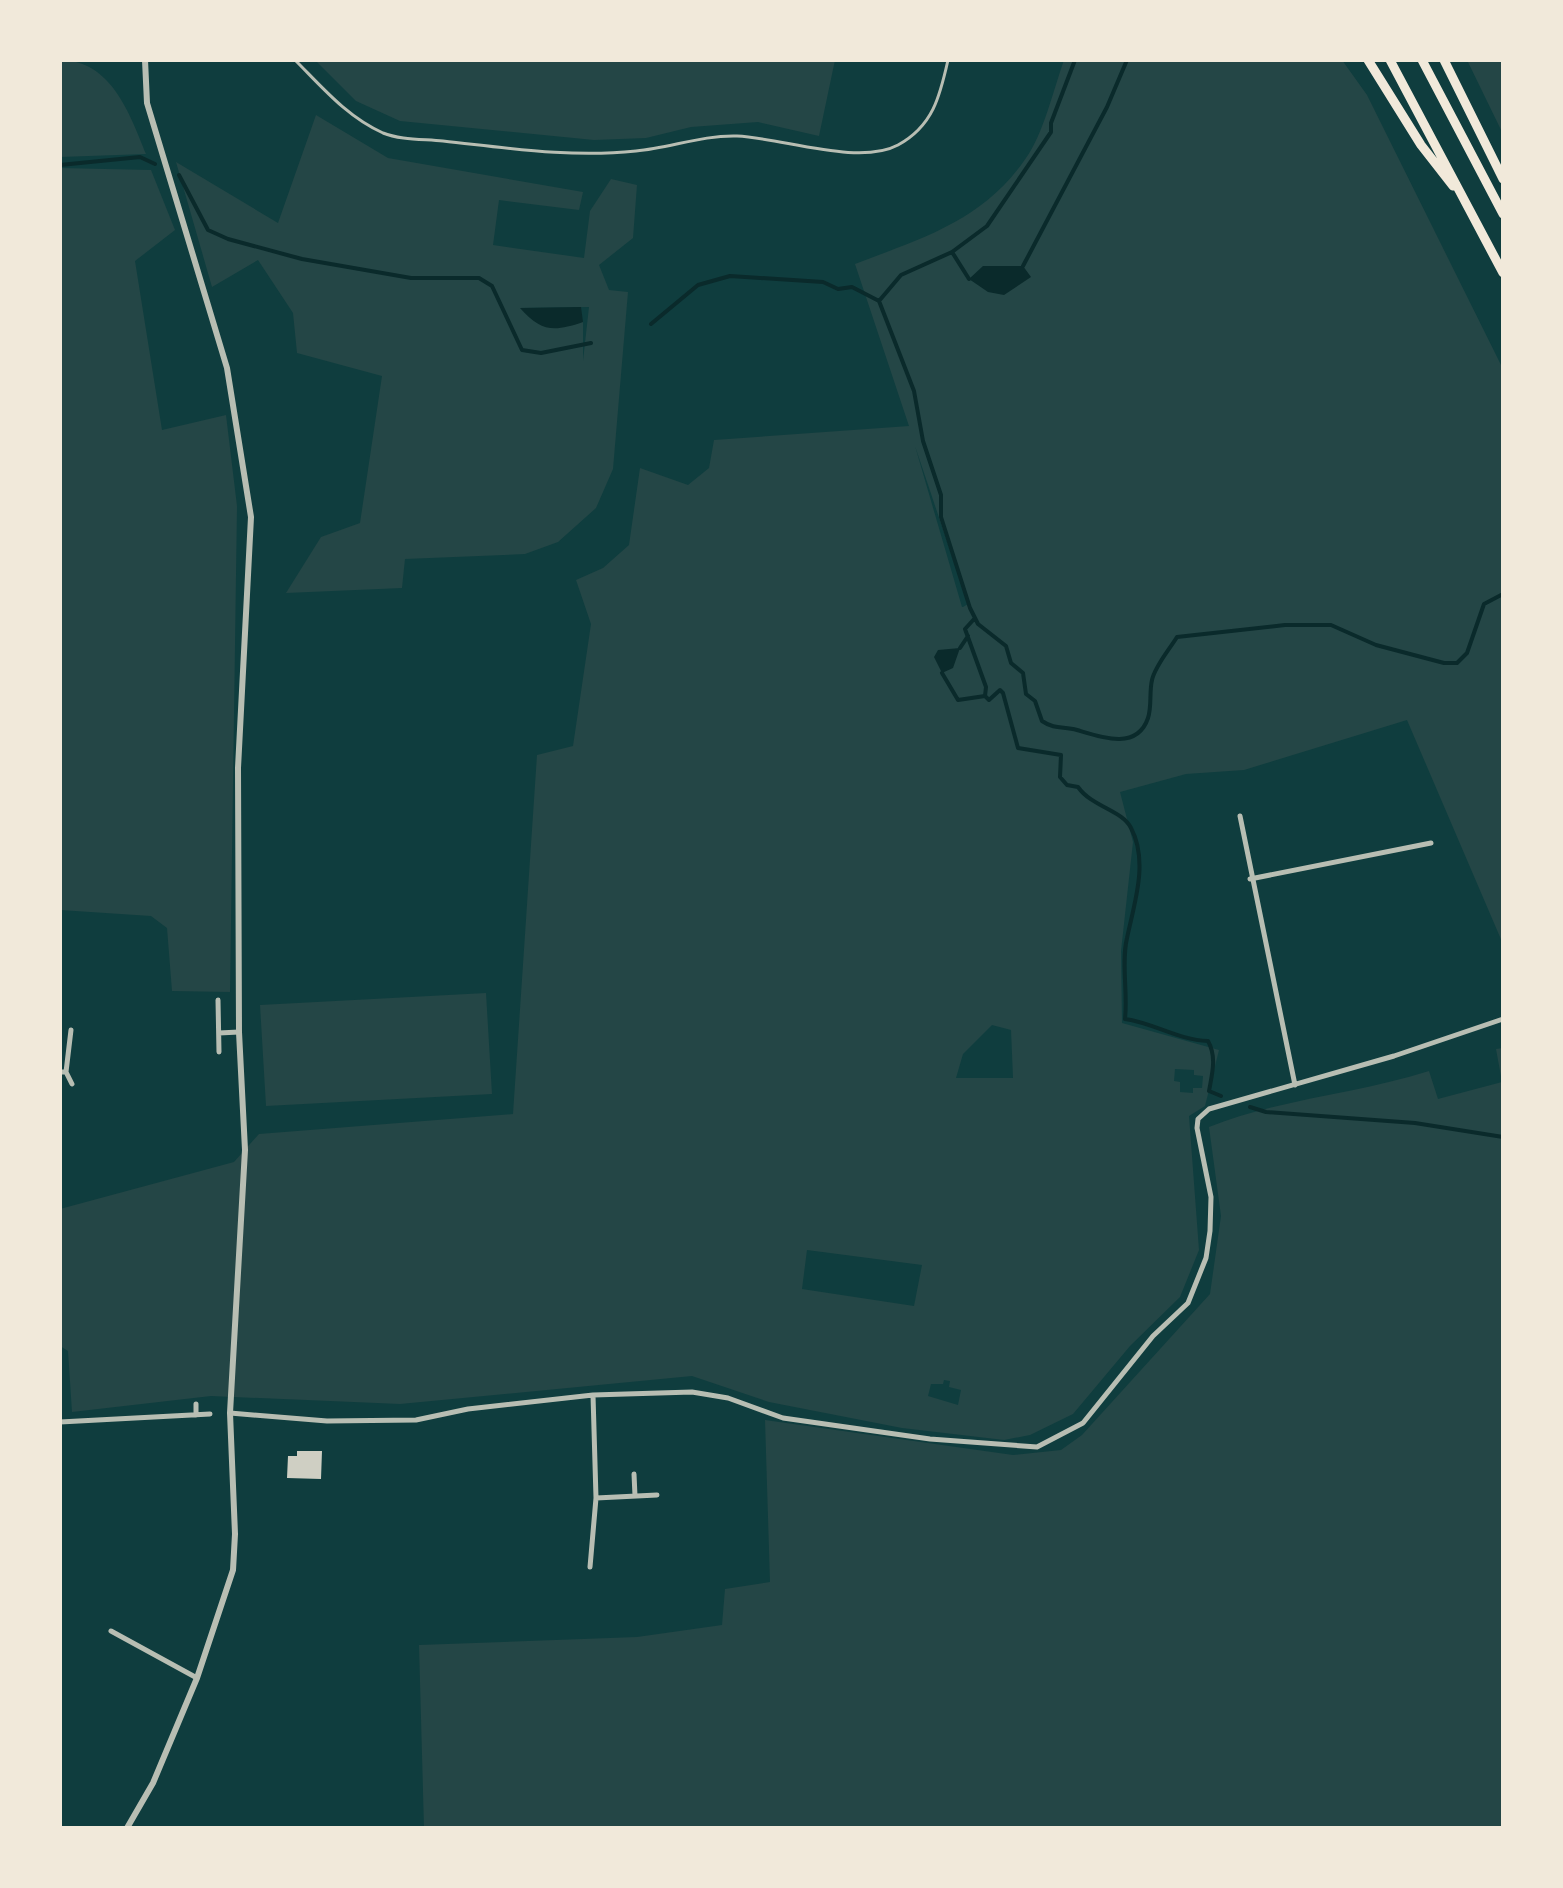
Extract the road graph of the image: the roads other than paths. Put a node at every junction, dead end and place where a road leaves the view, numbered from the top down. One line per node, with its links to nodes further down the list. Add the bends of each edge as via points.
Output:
1 (145, 60): 18 (street, via 147,103 227,368 251,517 238,768)
2 (295, 60): 3 (lane, via 355,118 386,135 578,156 646,150 708,136 878,153 922,128 938,105)
3 (948, 60)
4 (1368, 60): 9 (highway, via 1421,145)
5 (1390, 60): 9 (highway)
6 (1422, 60): 10 (highway)
7 (1444, 60): 8 (highway)
8 (1503, 179)
9 (1470, 208): 11 (highway)
10 (1503, 214)
11 (1503, 273)
12 (1240, 816): 14 (street)
13 (1431, 843): 14 (street)
14 (1250, 879): 23 (street)
15 (218, 1000): 19 (street)
16 (1503, 1019): 23 (street)
17 (71, 1030): 21 (street)
18 (239, 1032): 19 (street); 26 (street, via 245,1150)
19 (219, 1033): 20 (street)
20 (219, 1052)
21 (63, 1072): 22 (street)
22 (72, 1084)
23 (1295, 1085): 24 (street, via 1209,1109 1198,1119 1211,1197 1210,1231 1206,1258 1188,1303 1153,1336 1083,1423 1037,1447 930,1439 791,1419 692,1392)
24 (593, 1395): 26 (street, via 416,1420 327,1421); 33 (street)
25 (196, 1404): 28 (street)
26 (230, 1413): 36 (street, via 233,1570)
27 (210, 1414): 28 (street)
28 (196, 1415): 29 (street)
29 (60, 1422)
30 (634, 1474): 32 (street)
31 (657, 1495): 32 (street)
32 (635, 1496): 33 (street)
33 (596, 1498): 34 (street)
34 (590, 1567)
35 (111, 1631): 36 (street)
36 (197, 1678): 37 (street, via 153,1783)
37 (127, 1828)

